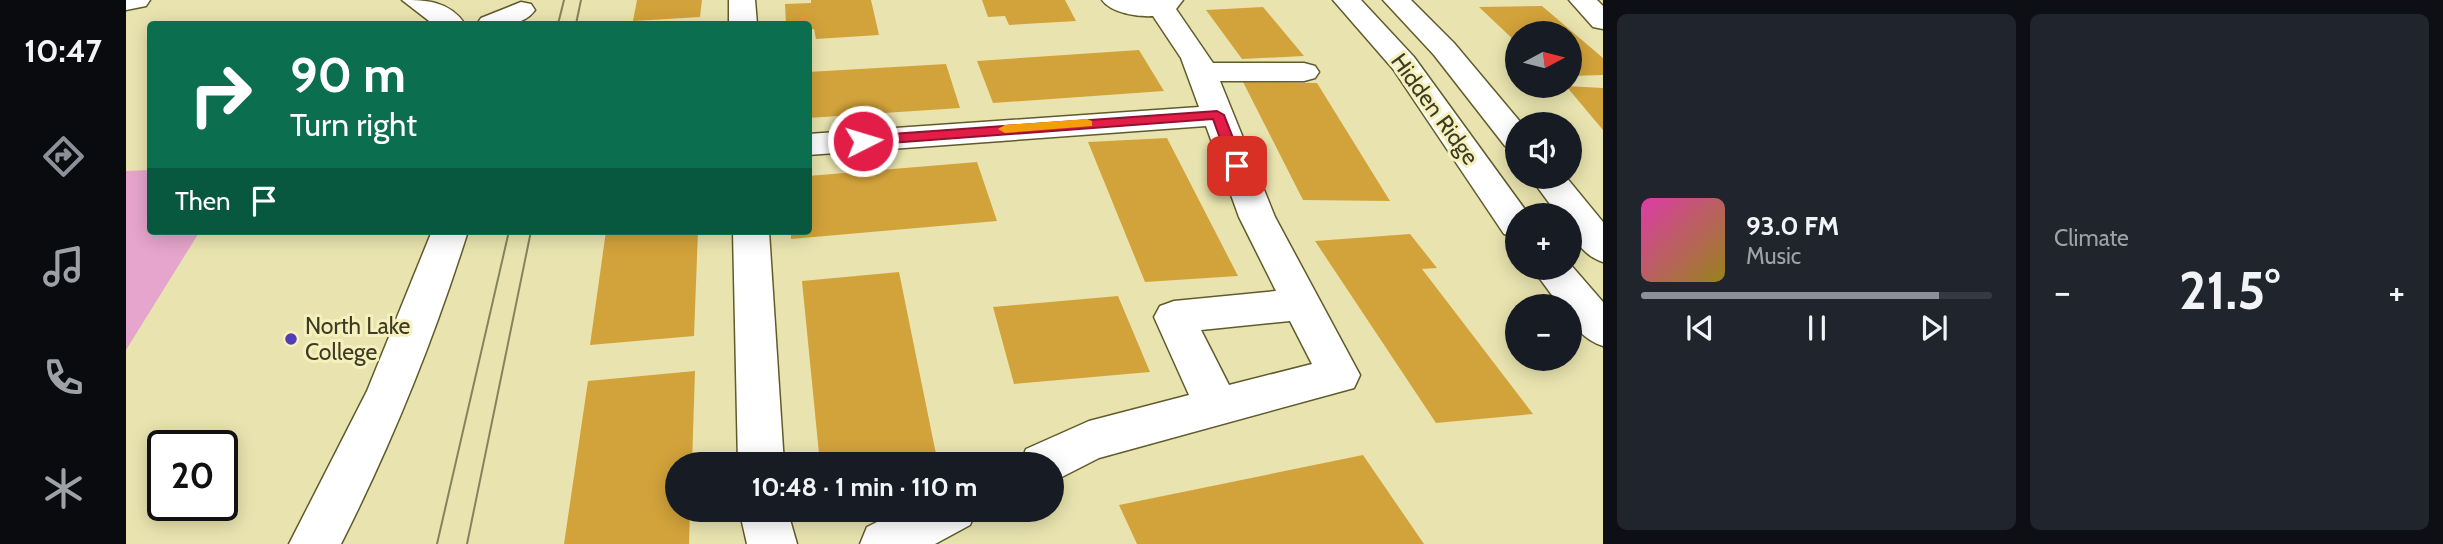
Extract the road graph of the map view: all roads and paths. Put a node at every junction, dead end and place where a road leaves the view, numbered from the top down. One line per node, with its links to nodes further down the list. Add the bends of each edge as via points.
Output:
1 (137, 0): 8 (street)
2 (415, 0): 11 (street)
3 (742, 0): 13 (street)
4 (1115, 0): 9 (street, via 1145,8)
5 (1346, 0): 21 (street, Hidden Ridge, via 1404,63)
6 (1396, 0): 18 (street, Hidden Ridge, via 1444,49)
7 (1582, 0): 14 (street)
8 (126, 2)
9 (1165, 3): 15 (street)
10 (522, 11): 12 (street)
11 (446, 21)
12 (498, 21)
13 (743, 21)
14 (1603, 21)
15 (1202, 72): 16 (street); 17 (street)
16 (1304, 72)
17 (1217, 115): 19 (street); 26 (street, via 1257,217)
18 (1505, 124)
19 (812, 145)
20 (1556, 189): 24 (street)
21 (1505, 208)
22 (449, 235): 33 (street, via 395,380)
23 (751, 235): 29 (street)
24 (1603, 248)
25 (1561, 280): 27 (street)
26 (1303, 304): 28 (street, via 1339,375); 28 (street, via 1174,317)
27 (1603, 330)
28 (1217, 407): 30 (street, via 1089,441)
29 (760, 452)
30 (1064, 454)
31 (766, 522): 34 (street)
32 (928, 522): 35 (street)
33 (314, 544)
34 (772, 544)
35 (885, 544)

